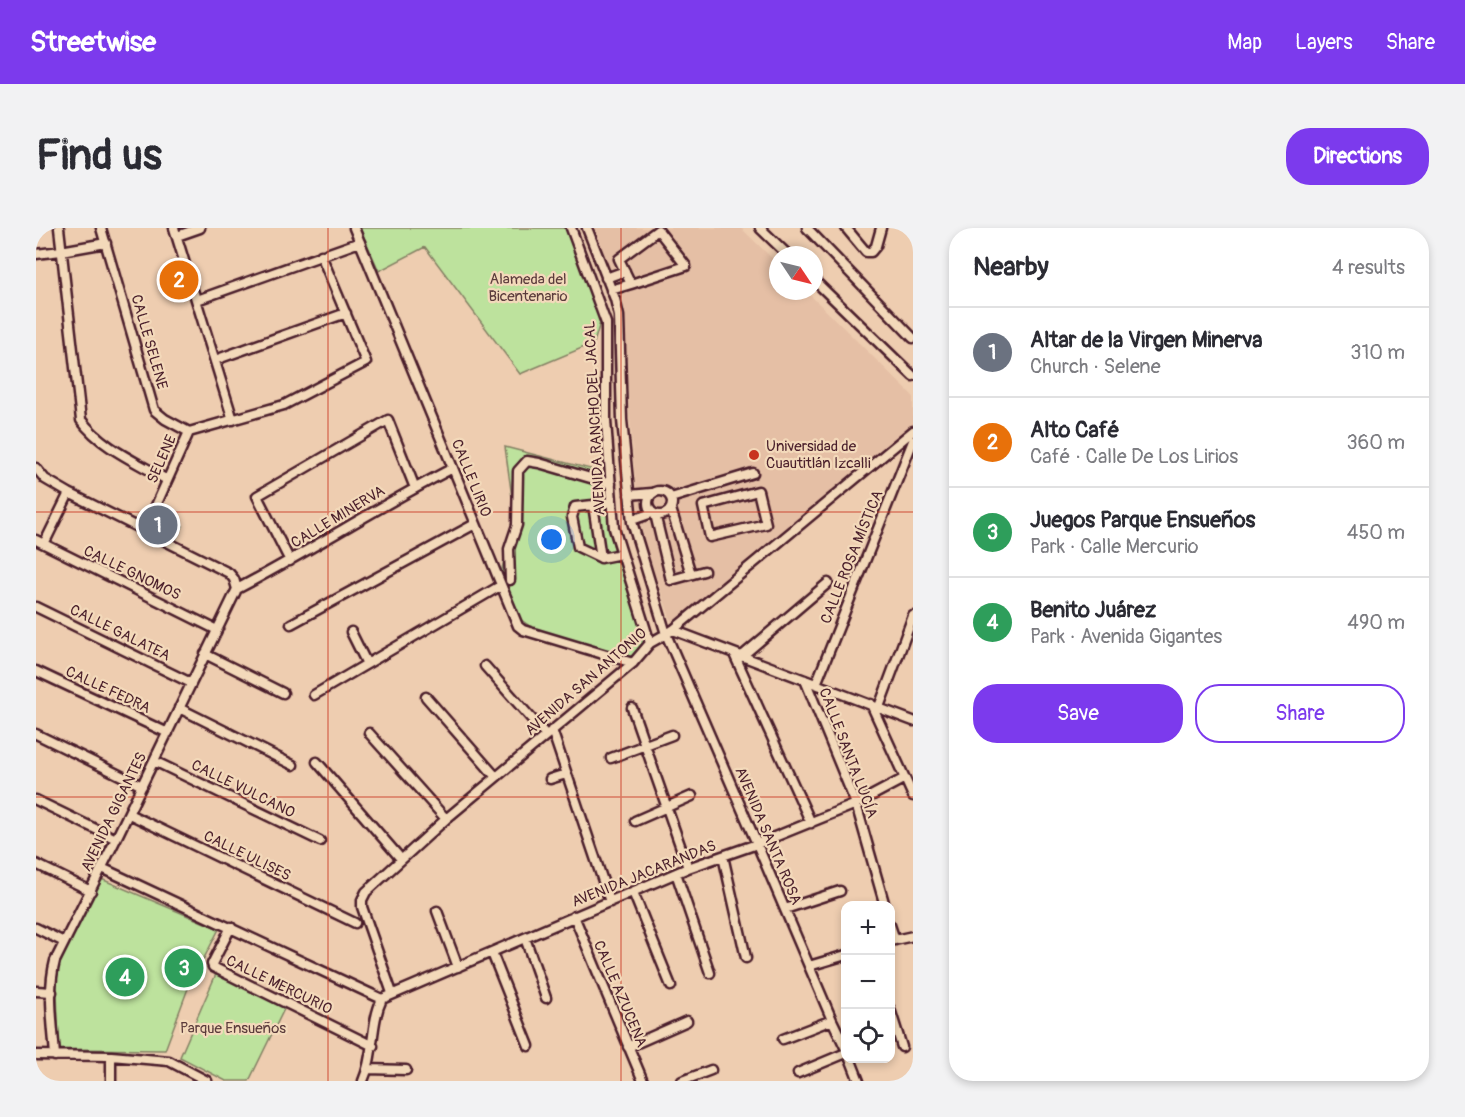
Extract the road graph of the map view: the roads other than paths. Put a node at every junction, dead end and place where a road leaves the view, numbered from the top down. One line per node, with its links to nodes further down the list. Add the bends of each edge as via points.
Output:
1 (59, 228): 15 (street)
2 (101, 228): 12 (street, CALLE SELENE)
3 (200, 228): 11 (street)
4 (354, 228): 13 (street, CALLE LIRIO)
5 (571, 228): 30 (street, AVENIDA RANCHO DEL JACAL, via 606,323)
6 (587, 228): 19 (street, AVENIDA RANCHO DEL JACAL)
7 (760, 228): 14 (street)
8 (808, 228): 25 (street)
9 (846, 228): 10 (street, via 866,252 876,246)
10 (881, 228)
11 (176, 232): 23 (street)
12 (106, 243): 15 (street); 32 (street, CALLE SELENE, via 154,410)
13 (360, 243): 17 (street); 35 (street, CALLE LIRIO)
14 (779, 246)
15 (61, 251): 16 (street); 37 (street, via 81,420 103,443)
16 (36, 254)
17 (321, 255): 23 (street); 24 (street)
18 (625, 271): 19 (street); 20 (street); 20 (street, via 619,260 658,230 687,266)
19 (606, 278): 22 (street, AVENIDA RANCHO DEL JACAL)
20 (631, 284): 22 (street)
21 (823, 289): 27 (street)
22 (611, 290): 29 (street, AVENIDA RANCHO DEL JACAL, via 619,316)
23 (197, 300): 26 (street)
24 (346, 313): 26 (street); 28 (street, via 366,362 284,405)
25 (912, 334)
26 (215, 360): 28 (street)
27 (913, 376)
28 (233, 420): 32 (street)
29 (622, 420): 30 (street); 43 (street, AVENIDA RANCHO DEL JACAL)
30 (606, 421): 38 (street, AVENIDA RANCHO DEL JACAL)
31 (913, 431): 68 (street, AVENIDA SAN ANTONIO)
32 (189, 432): 37 (street, SELENE)
33 (913, 441): 78 (street, CALLE ROSA MÍSTICA)
34 (36, 468): 41 (street, via 45,479)
35 (453, 468): 40 (street, CALLE MINERVA); 51 (street, CALLE LIRIO)
36 (753, 473): 39 (street)
37 (167, 480): 52 (street, SELENE)
38 (611, 484): 45 (street, AVENIDA RANCHO DEL JACAL); 59 (street, via 539,463 527,461 521,465 517,525 509,549)
39 (713, 485): 44 (street); 46 (street)
40 (415, 488): 56 (street, CALLE MINERVA); 56 (street, via 388,420 257,496)
41 (69, 493): 52 (street); 53 (street)
42 (652, 493): 43 (street); 44 (street, via 663,491); 49 (street, via 647,503)
43 (629, 495): 50 (street, AVENIDA RANCHO DEL JACAL)
44 (671, 498): 48 (street)
45 (612, 502): 47 (street); 54 (street, AVENIDA RANCHO DEL JACAL)
46 (719, 502): 46 (street, via 703,506 710,537 766,524 758,491)
47 (593, 505): 55 (street); 55 (street, via 575,507 572,517 578,547)
48 (671, 509): 49 (street, via 662,516); 58 (street)
49 (654, 513): 50 (street); 58 (street, via 671,580)
50 (632, 520): 68 (street, AVENIDA RANCHO DEL JACAL)
51 (475, 524): 61 (street, CALLE LIRIO); 65 (street)
52 (145, 530): 62 (street, via 229,573)
53 (40, 542): 66 (street, CALLE GNOMOS)
54 (621, 554): 55 (street); 69 (street, AVENIDA RANCHO DEL JACAL)
55 (601, 558)
56 (290, 561): 62 (street, CALLE MINERVA)
57 (704, 571): 58 (street)
58 (691, 574)
59 (510, 580)
60 (828, 583): 71 (street)
61 (501, 586): 72 (street, CALLE LIRIO, via 520,628); 73 (street)
62 (237, 589): 66 (street, AVENIDA GIGANTES)
63 (36, 607): 77 (street, CALLE GALATEA)
64 (913, 616): 82 (street)
65 (291, 624)
66 (217, 630): 70 (street, AVENIDA GIGANTES)
67 (351, 632): 73 (street)
68 (670, 632): 69 (street, AVENIDA SAN ANTONIO); 71 (street); 112 (street, AVENIDA SANTA ROSA)
69 (650, 643): 72 (street, AVENIDA SAN ANTONIO)
70 (205, 654): 77 (street, AVENIDA GIGANTES); 79 (street)
71 (737, 656): 76 (street); 109 (street)
72 (633, 663): 86 (street, AVENIDA SAN ANTONIO)
73 (366, 664): 80 (street)
74 (485, 666): 86 (street)
75 (36, 671): 87 (street, CALLE FEDRA)
76 (805, 680): 78 (street); 104 (street, CALLE SANTA LUCÍA)
77 (191, 683): 83 (street, AVENIDA GIGANTES)
78 (816, 684): 82 (street)
79 (283, 693)
80 (314, 695)
81 (426, 698): 97 (street)
82 (875, 705): 85 (street); 98 (street)
83 (180, 708): 87 (street, AVENIDA GIGANTES); 95 (street)
84 (632, 708): 91 (street)
85 (913, 721)
86 (549, 732): 96 (street); 97 (street, AVENIDA SAN ANTONIO)
87 (168, 733): 93 (street, AVENIDA GIGANTES)
88 (369, 733): 107 (street)
89 (36, 734): 100 (street)
90 (672, 735): 91 (street)
91 (645, 745): 92 (street); 105 (street)
92 (611, 758)
93 (154, 761): 100 (street, AVENIDA GIGANTES); 111 (street, CALLE VULCANO)
94 (317, 762): 114 (street)
95 (293, 765)
96 (566, 774): 99 (street); 123 (street)
97 (496, 777): 107 (street, AVENIDA SAN ANTONIO)
98 (905, 778): 102 (street); 104 (street, AVENIDA JACARANDAS)
99 (550, 779)
100 (142, 786): 106 (street, AVENIDA GIGANTES)
101 (692, 796): 105 (street)
102 (913, 796)
103 (36, 800): 110 (street)
104 (856, 804): 109 (street, AVENIDA JACARANDAS); 122 (street, CALLE SANTA LUCÍA)
105 (667, 807): 108 (street); 117 (street)
106 (129, 813): 110 (street, AVENIDA GIGANTES); 127 (street, CALLE ULISES)
107 (446, 819): 114 (street, AVENIDA SAN ANTONIO)
108 (635, 821)
109 (811, 823): 112 (street, AVENIDA JACARANDAS)
110 (116, 839): 116 (street, AVENIDA GIGANTES)
111 (320, 841)
112 (758, 844): 113 (street, AVENIDA JACARANDAS); 124 (street, AVENIDA SANTA ROSA)
113 (723, 856): 117 (street, AVENIDA JACARANDAS); 136 (street)
114 (401, 859): 143 (street, AVENIDA SAN ANTONIO, via 362,900)
115 (36, 864): 119 (street)
116 (102, 868): 119 (street, AVENIDA GIGANTES); 128 (street, CALLE MERCURIO)
117 (688, 868): 118 (street, AVENIDA JACARANDAS)
118 (676, 873): 121 (street, AVENIDA JACARANDAS); 139 (street)
119 (90, 891): 133 (street, AVENIDA GIGANTES)
120 (840, 891): 124 (street)
121 (633, 892): 123 (street, AVENIDA JACARANDAS); 140 (street)
122 (884, 901)
123 (610, 902): 126 (street, AVENIDA JACARANDAS)
124 (785, 909): 137 (street, AVENIDA SANTA ROSA)
125 (437, 911): 138 (street)
126 (574, 916): 131 (street, AVENIDA JACARANDAS); 153 (street, CALLE AZUCENA)
127 (355, 923)
128 (231, 927): 145 (street, CALLE MERCURIO); 151 (street, CALLE MERCURIO, via 213,967)
129 (36, 928): 133 (street)
130 (913, 936): 132 (street)
131 (525, 938): 134 (street, AVENIDA JACARANDAS); 144 (street)
132 (895, 939)
133 (64, 942): 142 (street, AVENIDA GIGANTES, via 53,967)
134 (492, 953): 138 (street, AVENIDA JACARANDAS); 152 (street)
135 (841, 956): 137 (street)
136 (747, 958)
137 (809, 966): 146 (street, AVENIDA SANTA ROSA)
138 (458, 967): 143 (street, AVENIDA JACARANDAS)
139 (710, 973)
140 (671, 987)
141 (36, 991): 142 (street)
142 (52, 992): 157 (street, AVENIDA GIGANTES)
143 (392, 993): 145 (street, AVENIDA JACARANDAS)
144 (546, 998)
145 (382, 999): 151 (street, via 376,1011)
146 (832, 1020): 149 (street); 150 (street, AVENIDA SANTA ROSA)
147 (687, 1021): 153 (street)
148 (895, 1023): 154 (street)
149 (783, 1039)
150 (841, 1040)
151 (373, 1046): 160 (street)
152 (529, 1046)
153 (628, 1047): 167 (street, CALLE AZUCENA)
154 (902, 1047)
155 (841, 1053): 163 (street)
156 (36, 1055): 157 (street)
157 (55, 1056): 158 (street)
158 (111, 1056): 164 (street); 165 (street, via 169,1061)
159 (852, 1063): 169 (street)
160 (368, 1069): 161 (street); 166 (street)
161 (406, 1070)
162 (711, 1070): 168 (street)
163 (798, 1073)
164 (111, 1081)
165 (207, 1081)
166 (363, 1081)
167 (643, 1081)
168 (682, 1081)
169 (859, 1081)

